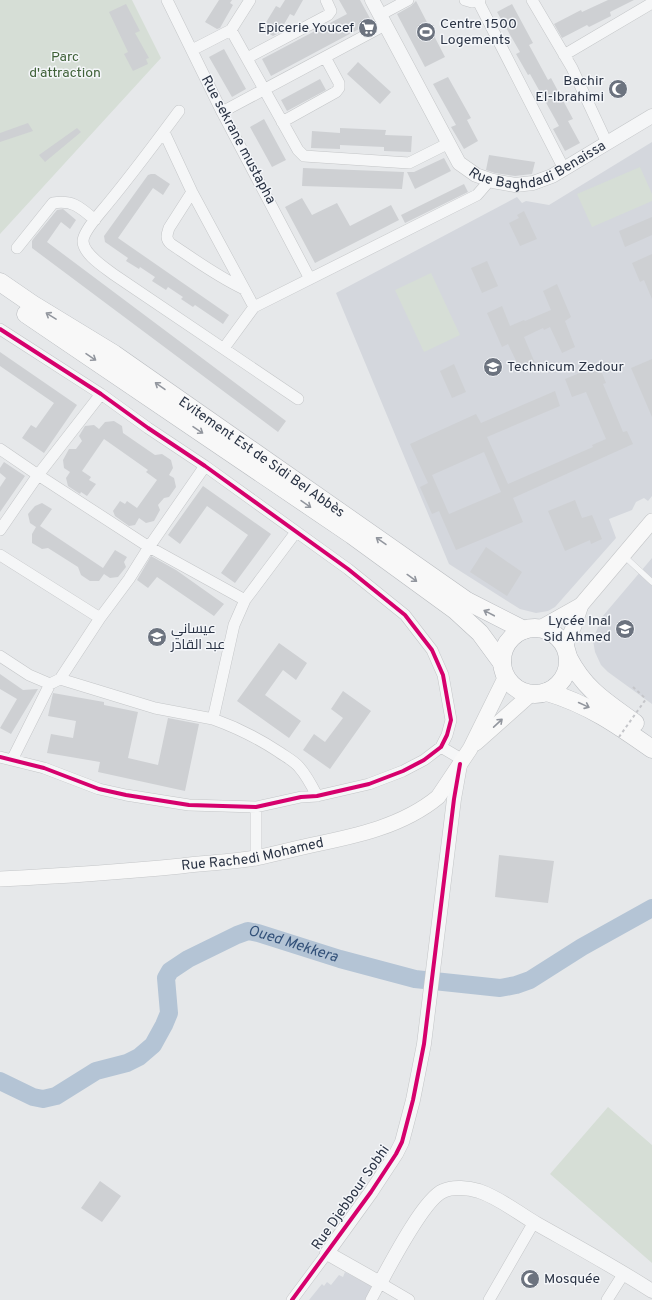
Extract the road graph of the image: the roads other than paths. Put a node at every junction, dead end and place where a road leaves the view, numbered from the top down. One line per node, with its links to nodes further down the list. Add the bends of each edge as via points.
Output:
1 (167, 0): 12 (street, Rue sekrane mustapha)
2 (250, 0): 11 (street)
3 (326, 0): 15 (street, via 331,9 328,15)
4 (372, 0): 10 (street, Rue Baghdadi Benaissa)
5 (408, 0): 10 (street)
6 (465, 0): 7 (street)
7 (479, 0): 24 (street)
8 (532, 0): 13 (street)
9 (652, 3): 13 (street)
10 (383, 20): 14 (street); 23 (street, Rue Baghdadi Benaissa)
11 (231, 30): 12 (street); 15 (street)
12 (192, 50): 18 (street, Rue sekrane mustapha)
13 (564, 55): 22 (street)
14 (325, 57): 16 (street); 20 (street, via 339,83 339,88)
15 (247, 58): 16 (street)
16 (264, 89): 18 (street); 20 (street)
17 (179, 111): 21 (street)
18 (222, 112): 29 (street, Rue sekrane mustapha)
19 (652, 116): 22 (street, Rue Baghdadi Benaissa)
20 (282, 122): 23 (street, via 300,154 308,158 409,163)
21 (164, 132): 26 (street); 27 (street)
22 (607, 143): 24 (street, Rue Baghdadi Benaissa)
23 (447, 144): 25 (street, Rue Baghdadi Benaissa, via 459,163 476,175)
24 (564, 169): 25 (street, Rue Baghdadi Benaissa, via 533,183 515,185)
25 (490, 180): 29 (street, via 477,195)
26 (192, 192): 31 (street); 31 (street, via 169,228 167,240 217,275)
27 (95, 220): 28 (street, via 73,203 53,203); 35 (street, via 83,237 84,247 92,258)
28 (17, 248)
29 (310, 279): 33 (street)
30 (0, 282): 51 (highway, Evitement Est de Sidi Bel Abbès, one-way to 30, via 467,601 114,354)
31 (244, 289): 33 (street)
32 (0, 297): 54 (highway, Evitement Est de Sidi Bel Abbès, one-way to 54, via 266,476 455,610 480,633)
33 (254, 307): 35 (street)
34 (0, 329): 36 (street)
35 (224, 348): 37 (street)
36 (101, 394): 39 (street); 40 (street)
37 (298, 399)
38 (0, 449): 40 (street)
39 (205, 466): 43 (street); 44 (street)
40 (38, 476): 42 (street); 44 (street)
41 (652, 521): 46 (main road)
42 (0, 530)
43 (296, 532): 48 (street); 60 (street, via 348,569 405,615 432,650 443,675 451,720)
44 (149, 547): 48 (street); 50 (street)
45 (0, 555): 50 (street)
46 (623, 555): 47 (lane); 49 (main road)
47 (652, 582)
48 (245, 600): 58 (street, via 234,625)
49 (581, 605): 51 (main road); 52 (main road)
50 (100, 618): 55 (street)
51 (532, 629): 52 (highway, via 556,636); 54 (highway, via 517,634 506,646)
52 (566, 651): 57 (highway, via 567,671 564,678 554,689); 59 (highway, via 579,677 592,690)
53 (0, 656): 56 (street, via 29,675)
54 (504, 669): 57 (highway, via 509,682 519,690); 63 (main road)
55 (60, 678): 56 (street); 58 (street, via 155,708)
56 (50, 684): 64 (street)
57 (539, 693): 61 (highway, one-way to 61, via 570,699 592,709); 63 (main road, one-way to 57)
58 (213, 719): 65 (street, via 240,729 298,765)
59 (652, 735)
60 (441, 747): 63 (street); 65 (street, via 403,771 369,784)
61 (652, 749)
62 (0, 757): 64 (street)
63 (464, 758): 67 (main road, Rue Rachedi Mohamed, via 438,797 405,817 358,836); 70 (street, Rue Djebbour Sobhi, via 454,799 421,1064 402,1142 371,1192)
64 (12, 760): 66 (street, via 44,768 99,789 126,795 189,805)
65 (317, 796): 66 (street)
66 (256, 807): 67 (street)
67 (256, 858): 68 (main road, Rue Rachedi Mohamed, via 141,870)
68 (0, 879)
69 (534, 1222): 71 (street); 72 (street, via 508,1205 479,1191 443,1191 429,1202); 77 (street)
70 (327, 1253): 72 (street); 74 (street, Rue Djebbour Sobhi)
71 (624, 1273): 73 (street); 78 (street)
72 (380, 1283): 75 (street); 76 (street)
73 (652, 1291)
74 (292, 1300)
75 (371, 1300)
76 (409, 1300)
77 (489, 1300)
78 (607, 1300)

